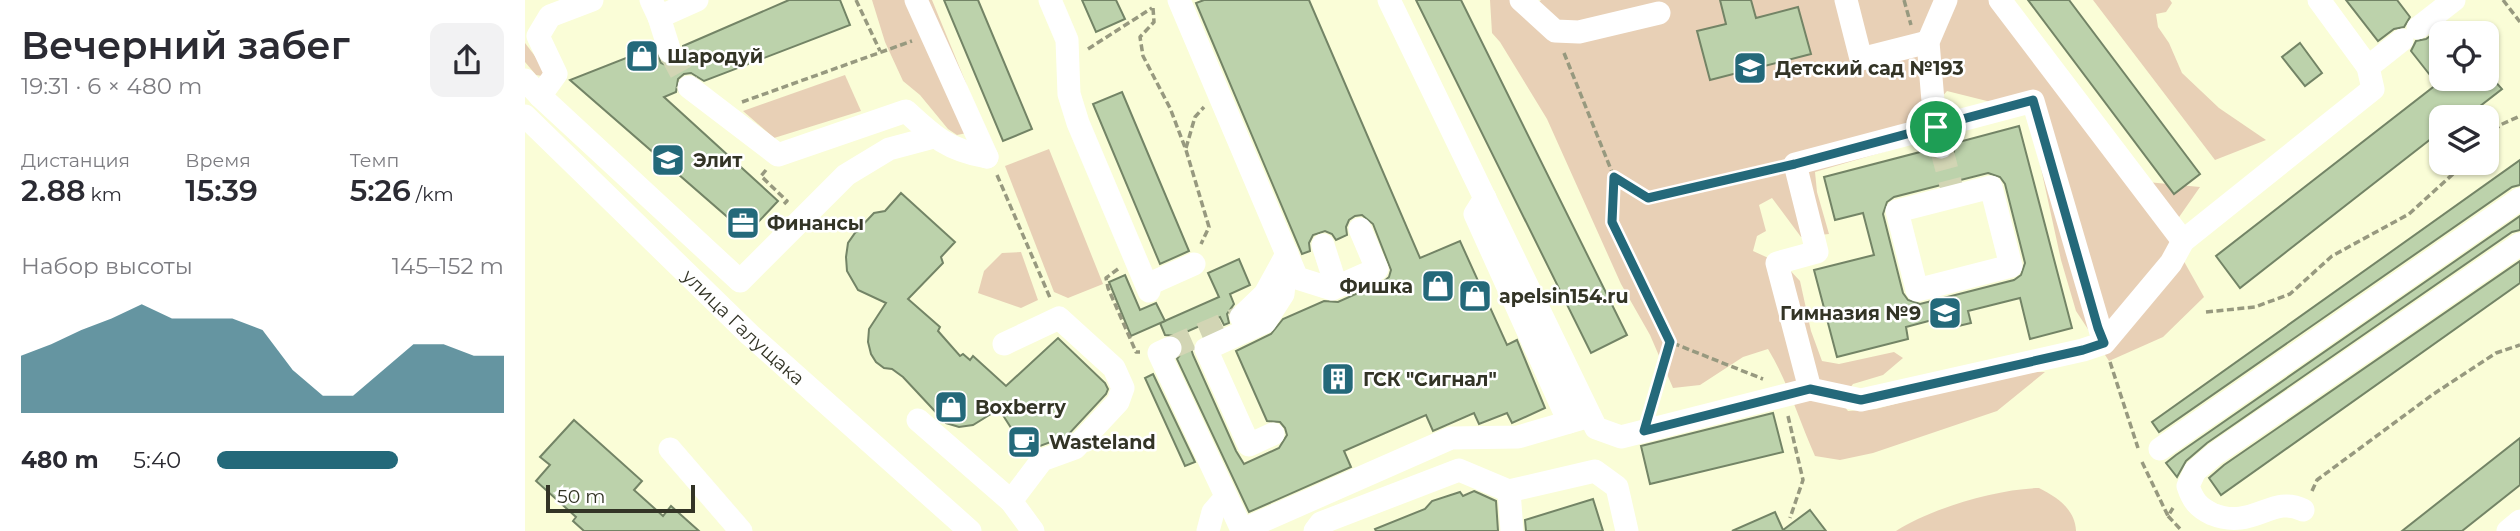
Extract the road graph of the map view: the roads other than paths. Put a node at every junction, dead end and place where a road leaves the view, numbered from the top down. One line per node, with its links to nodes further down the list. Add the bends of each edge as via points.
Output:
1 (592, 0): 19 (street, via 550,16 538,36 556,75)
2 (697, 0): 13 (street)
3 (916, 0): 21 (street, via 987,157 961,152)
4 (1050, 0): 29 (street, via 1067,40 1069,94 1078,123 1148,288)
5 (1389, 0): 39 (street, via 1485,198)
6 (1521, 0): 14 (street, via 1555,31 1579,32)
7 (1846, 0): 15 (street, via 1861,58)
8 (1946, 0): 15 (street)
9 (2000, 0): 24 (street)
10 (2319, 0): 17 (street)
11 (2454, 0): 17 (street)
12 (1169, 2): 27 (street, via 1217,93)
13 (655, 8): 16 (street)
14 (1658, 13)
15 (1928, 42): 22 (street)
16 (670, 52)
17 (2368, 67): 24 (street, via 2373,89)
18 (689, 87): 21 (street, via 778,155 906,111)
19 (532, 88): 30 (street)
20 (525, 116): 34 (street, улица Галущака)
21 (935, 137): 30 (street, via 889,149 846,175)
22 (1939, 137): 35 (street, via 2033,100); 38 (street, via 1795,164 1817,252 1777,263)
23 (2520, 200): 43 (street)
24 (2183, 240): 35 (street, via 2171,263)
25 (2520, 243): 47 (street, via 2215,454 2195,471 2188,486 2198,507 2226,521 2251,519 2282,506)
26 (1323, 245): 31 (street)
27 (1287, 254): 31 (street, via 1297,278 1332,289 1377,269 1358,230 1365,256); 32 (street); 33 (street, via 1265,294)
28 (2011, 266): 28 (street, via 1991,187 1897,211 1917,290)
29 (1188, 267)
30 (740, 281): 34 (street, via 741,307)
31 (1323, 283): 32 (street, via 1297,297)
32 (1283, 294): 41 (street, via 1265,322 1206,349 1249,445)
33 (1241, 317)
34 (750, 335): 50 (street, улица Галущака)
35 (2104, 343): 38 (street, via 1861,400)
36 (1004, 344): 46 (street, via 1059,318 1114,368 1123,388 1118,402 1075,448 1042,460)
37 (1165, 351): 45 (street)
38 (1810, 389): 39 (street, via 1621,437)
39 (1580, 419): 45 (street, via 1518,437 1451,438 1242,530)
40 (918, 421): 46 (street)
41 (1273, 434)
42 (670, 449): 49 (street)
43 (2149, 450)
44 (1509, 491): 53 (street, via 1459,470 1321,523); 54 (street); 55 (street, via 1595,471 1617,487)
45 (1226, 497): 52 (street, via 1213,512)
46 (1011, 501): 51 (street)
47 (2303, 510)
48 (2520, 522): 56 (street)
49 (741, 531)
50 (970, 531)
51 (1033, 531)
52 (1208, 531)
53 (1315, 531)
54 (1512, 531)
55 (1627, 531)
56 (2508, 531)

